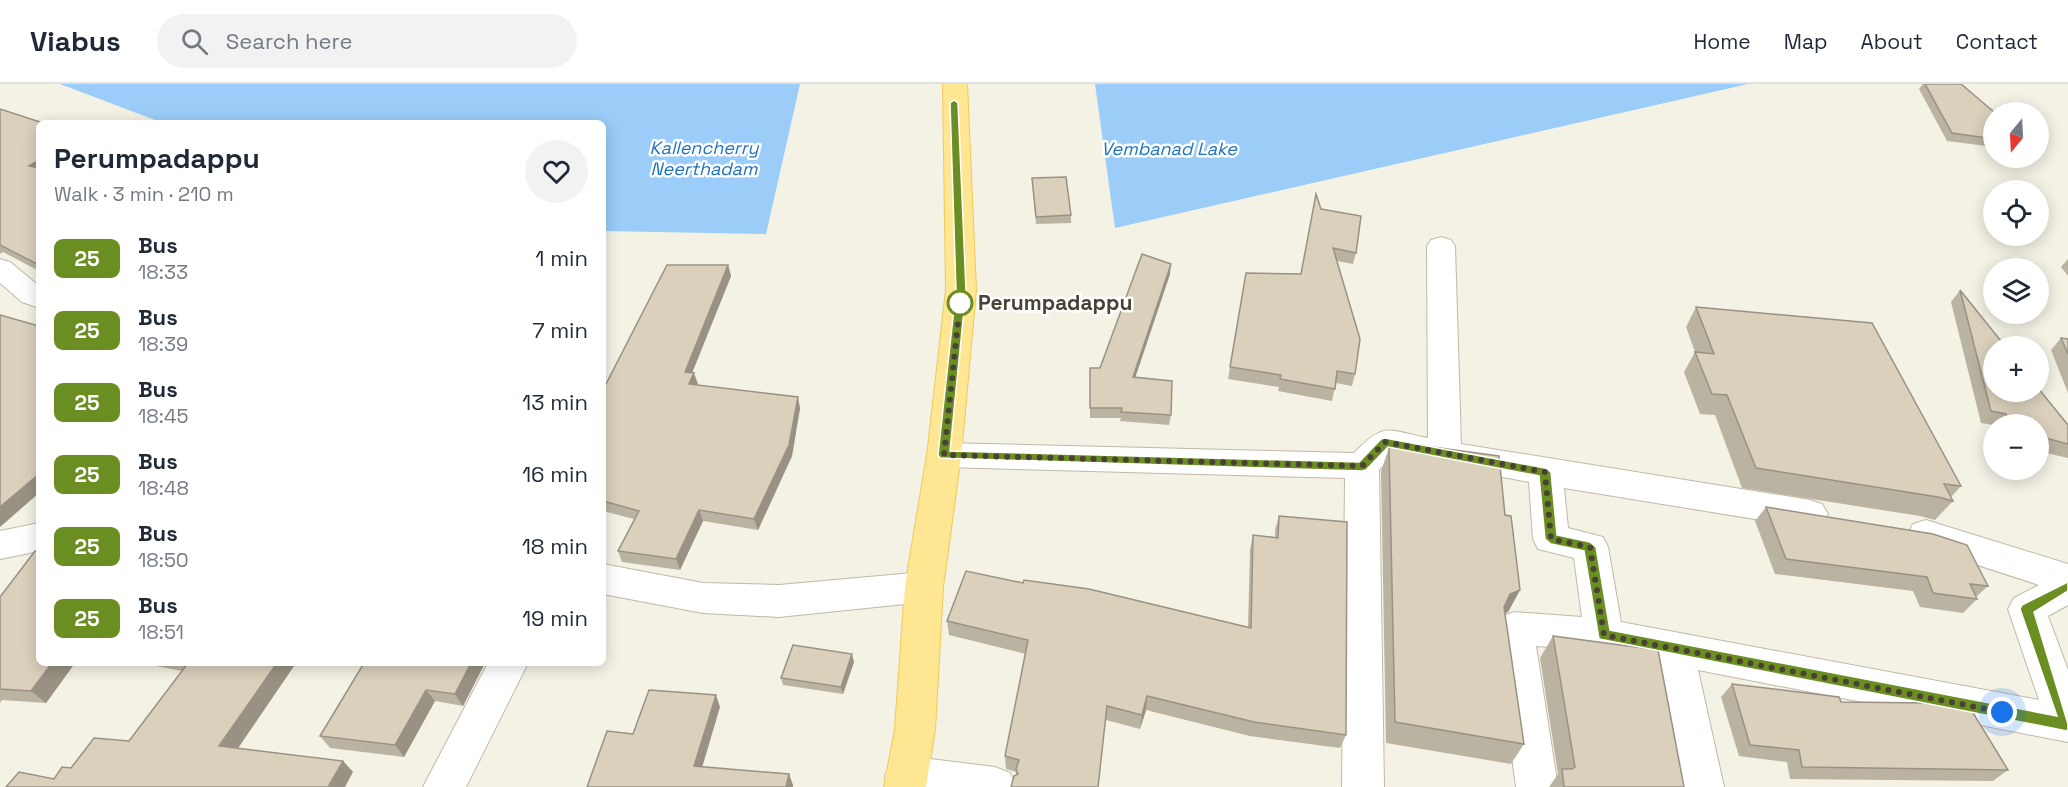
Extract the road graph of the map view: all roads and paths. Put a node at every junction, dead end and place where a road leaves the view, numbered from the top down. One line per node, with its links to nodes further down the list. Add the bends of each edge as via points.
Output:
1 (954, 93): 6 (main road, via 961,290)
2 (1441, 246): 5 (street)
3 (0, 268): 4 (street)
4 (36, 297)
5 (1446, 453): 7 (street, via 1385,442); 8 (street)
6 (944, 455): 7 (street); 15 (main road)
7 (1362, 466): 25 (street)
8 (1545, 472): 9 (street); 17 (street, via 1551,539 1590,547)
9 (1838, 519)
10 (1897, 528): 13 (street)
11 (36, 538): 12 (street)
12 (0, 545)
13 (2068, 579)
14 (606, 580): 15 (street, via 703,598 778,601)
15 (924, 587): 22 (main road, via 915,729)
16 (2068, 587): 20 (street, via 2026,609 2067,724)
17 (1604, 635): 18 (street); 26 (street, via 1514,628)
18 (1674, 649): 20 (street); 27 (street)
19 (506, 666): 23 (street)
20 (2025, 717): 21 (street)
21 (2068, 726)
22 (906, 781): 24 (street)
23 (444, 787)
24 (995, 787)
25 (1363, 787)
26 (1537, 787)
27 (1703, 787)

